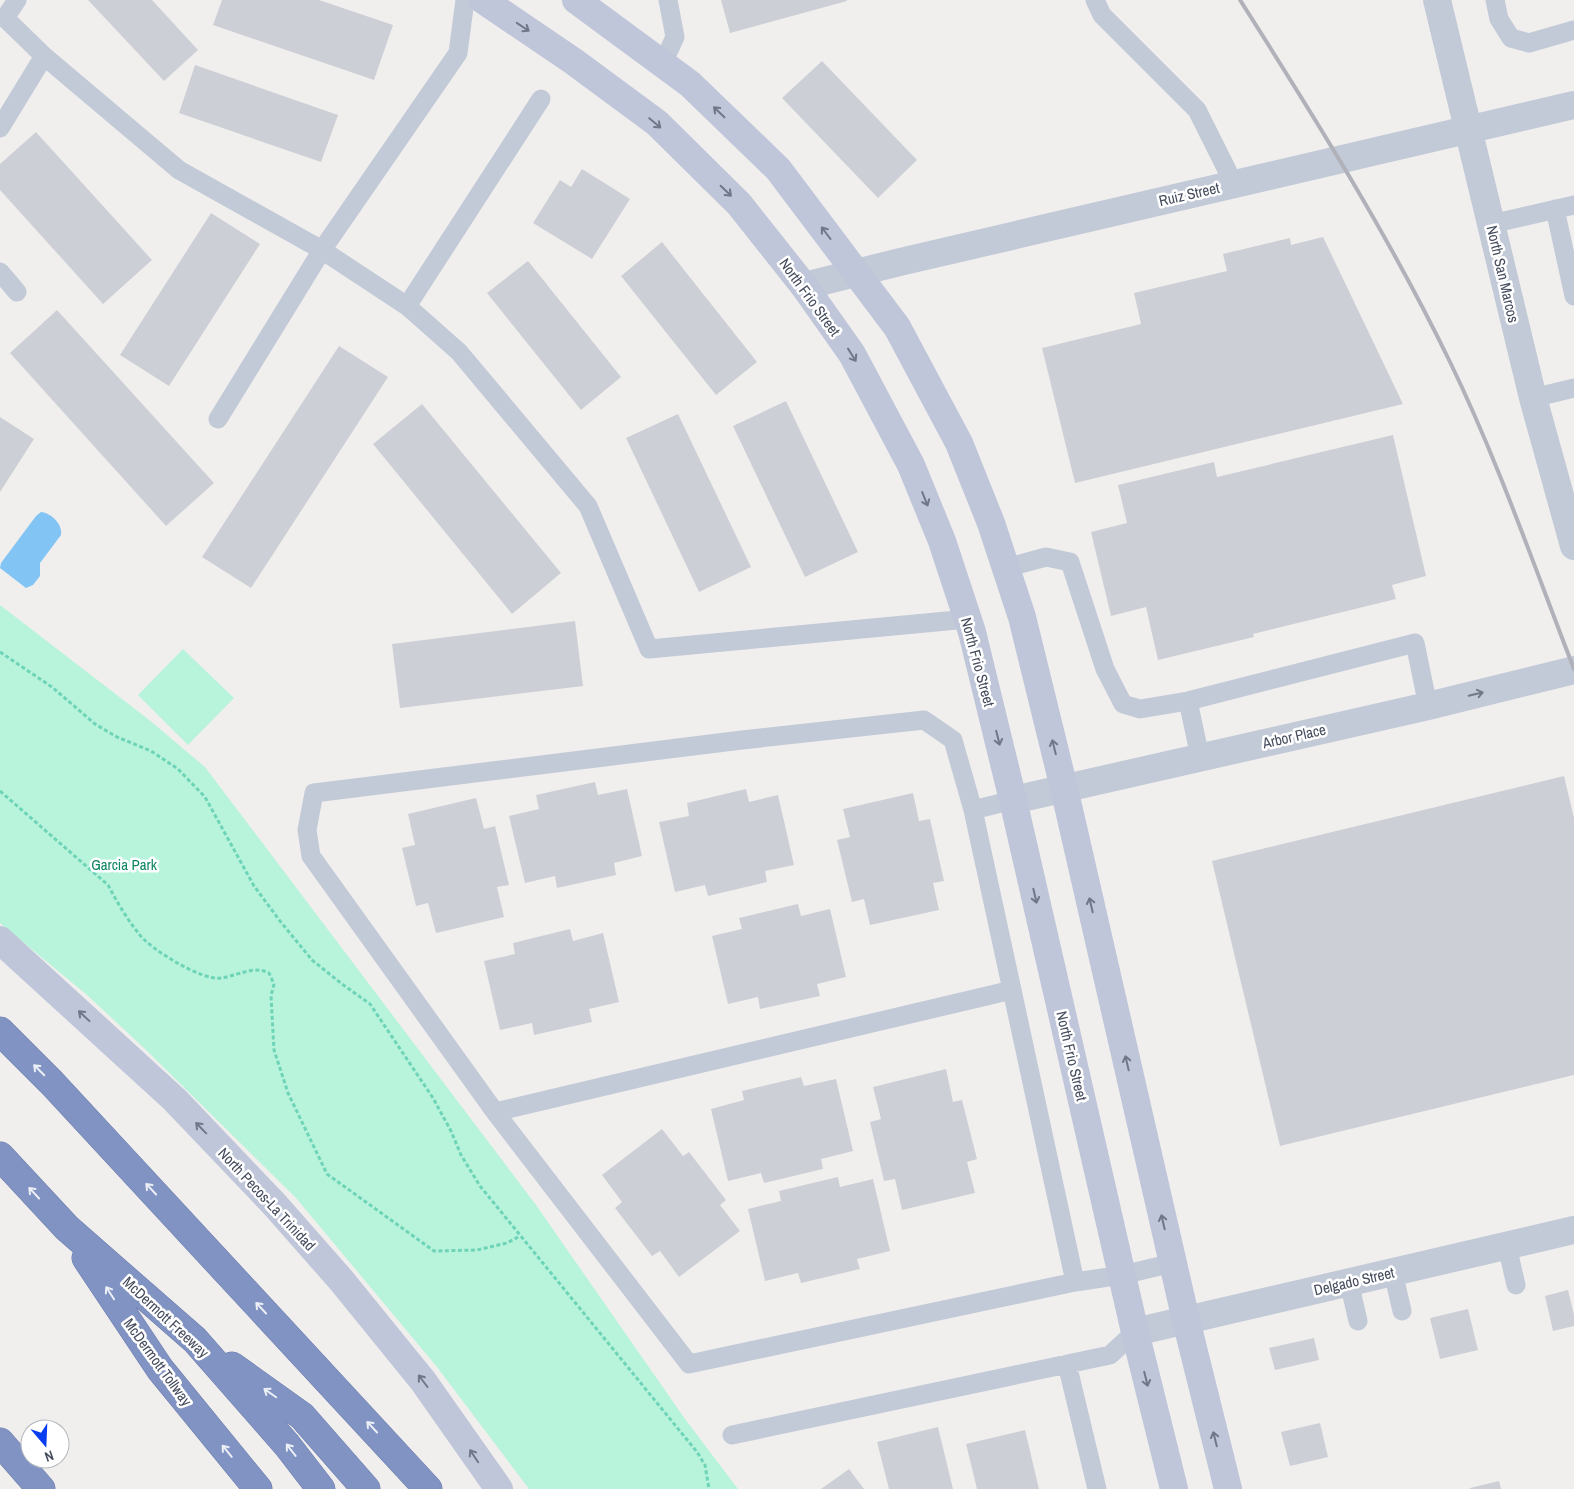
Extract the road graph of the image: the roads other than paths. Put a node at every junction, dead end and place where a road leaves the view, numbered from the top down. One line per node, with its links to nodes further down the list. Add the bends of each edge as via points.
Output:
1 (17, 0): 10 (lane, via 5,18)
2 (465, 0): 20 (lane, via 458,53)
3 (483, 0): 23 (main road, North Frio Street, one-way to 23, via 657,123 739,204)
4 (576, 0): 11 (main road)
5 (668, 0): 11 (lane, via 675,37)
6 (1095, 0): 16 (lane, via 1102,15 1196,110)
7 (1437, 0): 15 (street, North San Marcos)
8 (1495, 0): 9 (lane, via 1499,20 1511,38 1529,43)
9 (1574, 30)
10 (44, 56): 14 (lane); 20 (lane, via 179,170)
11 (663, 64): 22 (main road, one-way to 11, via 778,169 690,84)
12 (541, 99): 26 (lane)
13 (1574, 105): 15 (street, Ruiz Street)
14 (0, 128)
15 (1468, 130): 16 (street, Ruiz Street); 19 (street, North San Marcos)
16 (1234, 184): 22 (street, Ruiz Street)
17 (1574, 204): 18 (lane)
18 (1555, 209): 19 (lane); 25 (lane)
19 (1491, 224): 28 (street, North San Marcos)
20 (322, 250): 26 (lane); 29 (lane)
21 (0, 272): 24 (lane)
22 (856, 272): 23 (street, Ruiz Street); 31 (main road, via 897,326 959,443)
23 (804, 286): 32 (main road, North Frio Street, one-way to 32, via 852,354 912,465)
24 (16, 292)
25 (1574, 296)
26 (408, 306): 32 (lane, via 459,352 588,506 649,649)
27 (1574, 388): 28 (lane)
28 (1532, 398): 30 (street, North San Marcos)
29 (218, 418)
30 (1574, 546)
31 (1006, 568): 34 (lane, via 1046,557 1070,562 1105,669 1123,704 1140,709); 37 (main road, one-way to 31, via 1022,618)
32 (968, 619): 38 (main road, North Frio Street, one-way to 38)
33 (1574, 670): 35 (street, Arbor Place, one-way to 33)
34 (1188, 701): 35 (lane, via 1414,643); 36 (lane)
35 (1428, 706): 36 (street, Arbor Place)
36 (1200, 757): 37 (street, Arbor Place)
37 (1064, 788): 38 (street, Arbor Place); 48 (main road, one-way to 37)
38 (1013, 800): 39 (lane); 50 (main road, North Frio Street, one-way to 50)
39 (973, 810): 41 (lane); 43 (lane, via 953,740 924,720 314,793 307,830 311,856)
40 (0, 940): 67 (main road, North Pecos-La Trinidad, one-way to 40, via 423,1381 275,1205 175,1100)
41 (1012, 990): 43 (lane); 51 (lane)
42 (0, 1031): 66 (highway, one-way to 42, via 52,1082)
43 (495, 1112): 51 (lane, via 690,1364)
44 (0, 1156): 45 (highway, McDermott Freeway, one-way to 44)
45 (67, 1228): 58 (highway, McDermott Freeway); 63 (highway, McDermott Tollway, one-way to 45, via 160,1369)
46 (1574, 1230): 47 (street, Delgado Street)
47 (1507, 1246): 49 (street, Delgado Street); 53 (lane)
48 (1173, 1263): 50 (lane); 55 (main road)
49 (1393, 1272): 52 (street, Delgado Street); 54 (lane)
50 (1122, 1275): 51 (lane); 57 (main road, North Frio Street)
51 (1075, 1282)
52 (1349, 1282): 55 (street, Delgado Street); 56 (lane)
53 (1516, 1285)
54 (1402, 1311)
55 (1186, 1320): 57 (street, Delgado Street); 70 (main road, one-way to 55)
56 (1358, 1321)
57 (1135, 1332): 59 (lane, via 1110,1355); 69 (main road, North Frio Street, one-way to 69)
58 (194, 1340): 64 (highway, McDermott Freeway, one-way to 58, via 287,1445); 65 (highway, one-way to 58, via 302,1416)
59 (1067, 1364): 60 (lane); 68 (lane)
60 (732, 1435)
61 (0, 1442): 62 (highway)
62 (41, 1489)
63 (258, 1489)
64 (321, 1489)
65 (366, 1489)
66 (428, 1489)
67 (499, 1489)
68 (1097, 1489)
69 (1174, 1489)
70 (1228, 1489)

